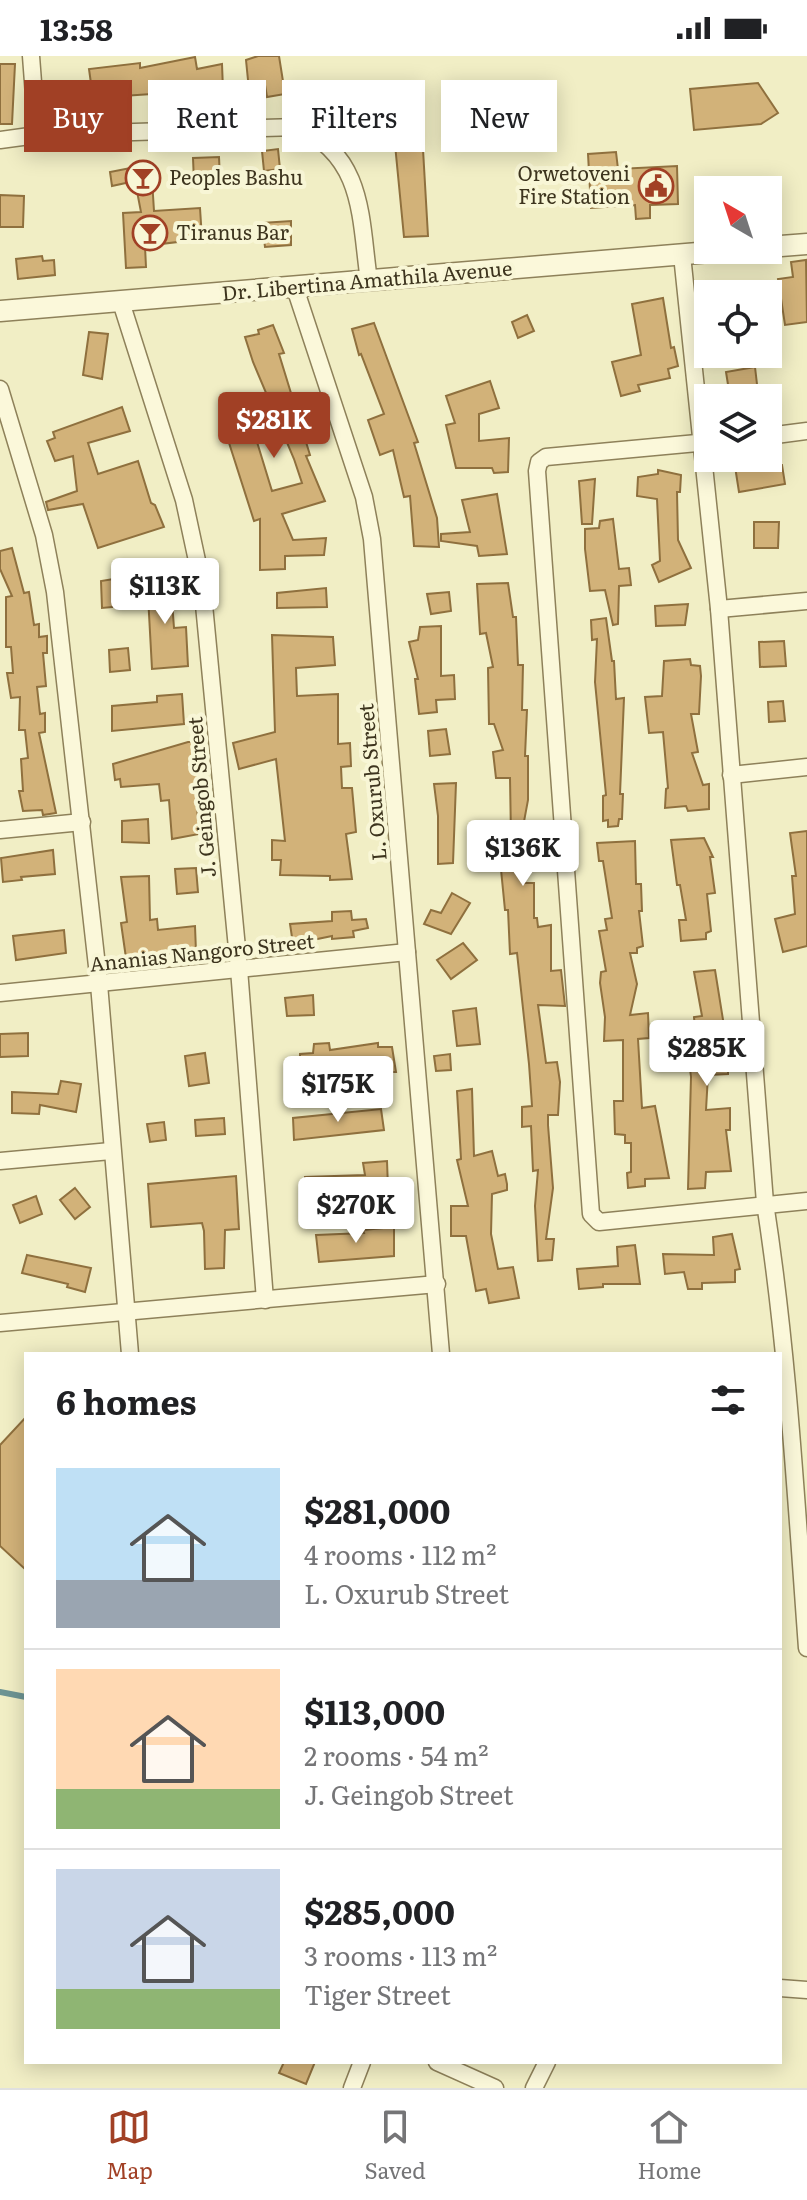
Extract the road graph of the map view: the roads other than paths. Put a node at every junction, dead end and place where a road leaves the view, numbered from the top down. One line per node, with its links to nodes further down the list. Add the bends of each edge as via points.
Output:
1 (31, 56): 2 (street)
2 (33, 80)
3 (132, 132): 10 (street, via 298,127 312,133 348,168 357,193)
4 (24, 137): 5 (street)
5 (0, 140)
6 (807, 244): 7 (street)
7 (782, 246)
8 (694, 254): 9 (street, Dr. Libertina Amathila Avenue)
9 (682, 255): 10 (street, Dr. Libertina Amathila Avenue); 14 (street)
10 (369, 281): 11 (street, Dr. Libertina Amathila Avenue)
11 (295, 288): 12 (street, Dr. Libertina Amathila Avenue); 26 (street, L. Oxurub Street, via 364,497 372,539)
12 (121, 302): 13 (street, Dr. Libertina Amathila Avenue); 27 (street, J. Geingob Street, via 184,500 202,584)
13 (0, 311)
14 (699, 384)
15 (0, 389): 24 (street, via 44,535 55,592)
16 (807, 431): 17 (street)
17 (782, 434)
18 (694, 443): 33 (street, via 546,457 537,471 591,1214 599,1222)
19 (708, 472): 21 (street)
20 (807, 601): 21 (street)
21 (719, 609): 23 (street)
22 (807, 767): 23 (street)
23 (731, 775): 33 (street)
24 (82, 822): 25 (street); 28 (street)
25 (0, 830)
26 (407, 952): 27 (street, Ananias Nangoro Street); 34 (street, L. Oxurub Street)
27 (239, 969): 28 (street, Ananias Nangoro Street); 35 (street, J. Geingob Street)
28 (99, 984): 29 (street, Ananias Nangoro Street); 30 (street)
29 (0, 993)
30 (111, 1151): 31 (street); 36 (street)
31 (0, 1161)
32 (807, 1201): 33 (street)
33 (765, 1203): 40 (street)
34 (437, 1284): 35 (street); 39 (street, L. Oxurub Street)
35 (265, 1300): 36 (street)
36 (125, 1312): 37 (street); 38 (street)
37 (0, 1323)
38 (130, 1352)
39 (441, 1352)
40 (784, 1376): 41 (street)
41 (807, 1648)
42 (782, 1988): 43 (street)
43 (807, 1990)
44 (361, 2064): 47 (street)
45 (441, 2064): 48 (street)
46 (546, 2064): 49 (street)
47 (352, 2088)
48 (495, 2088)
49 (534, 2088)

